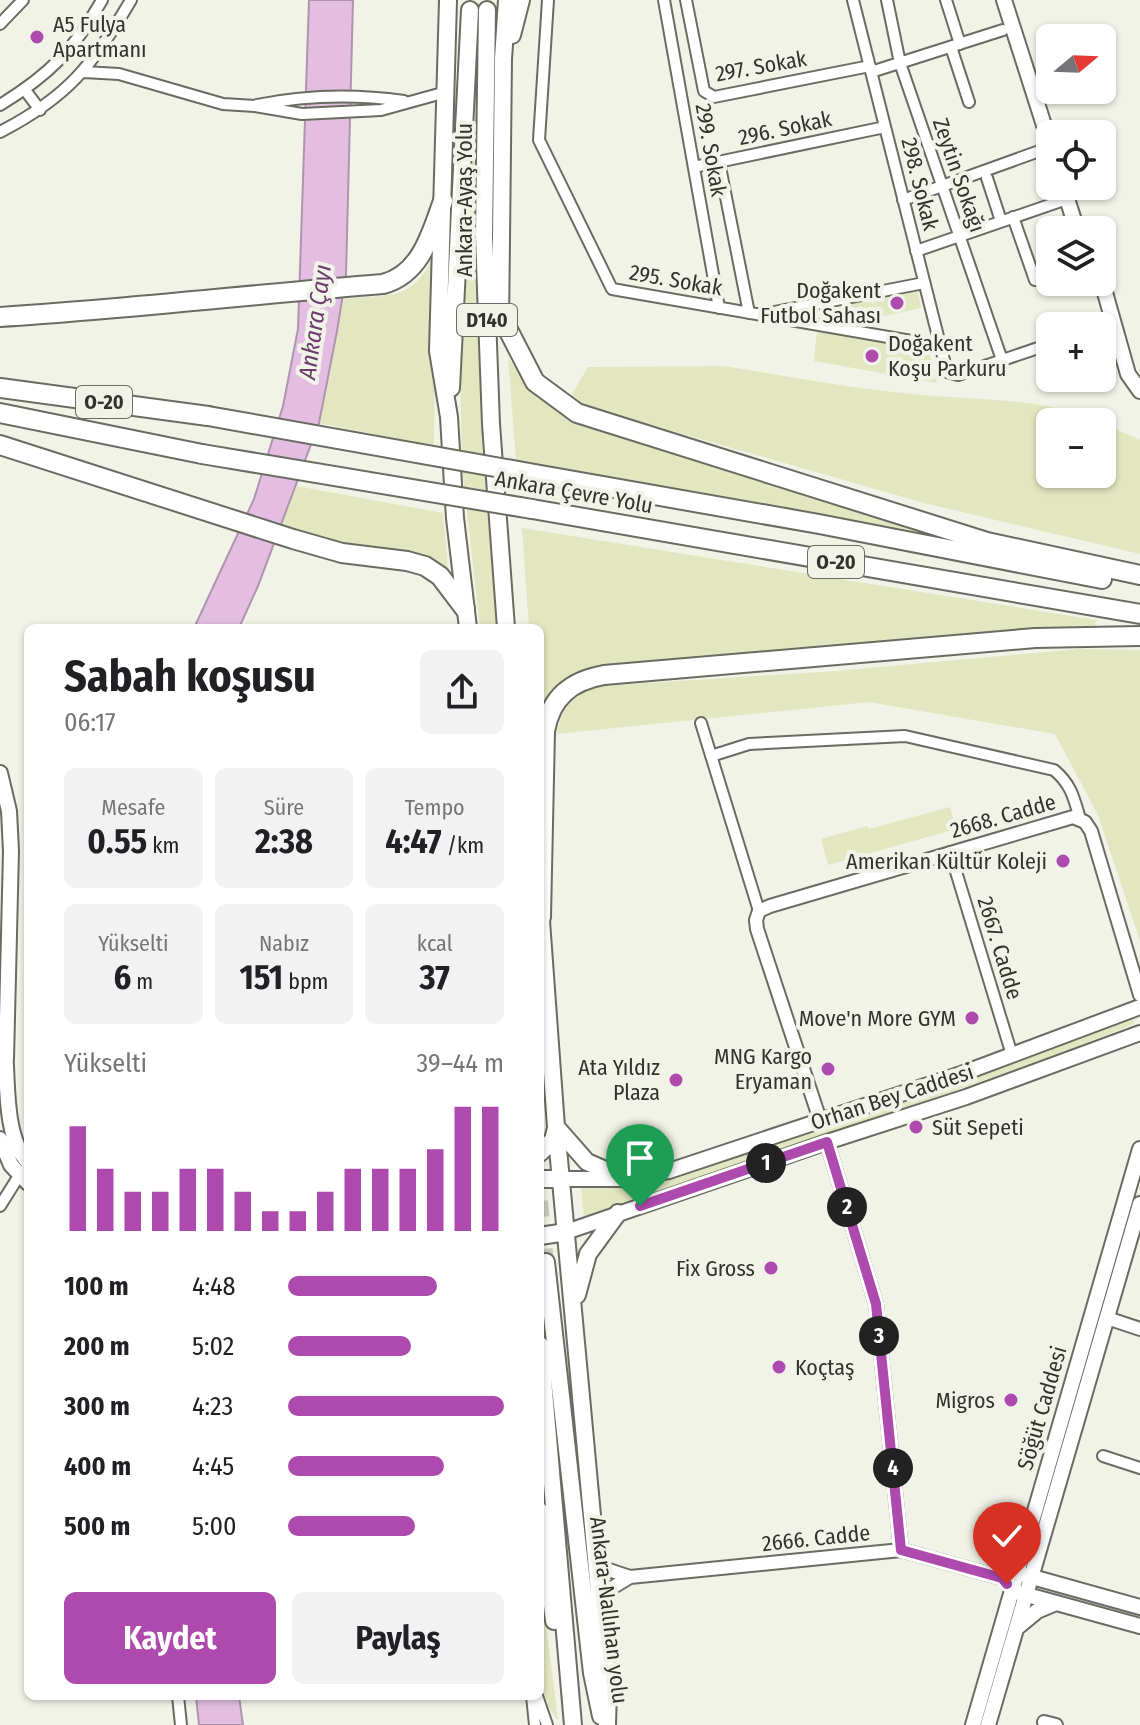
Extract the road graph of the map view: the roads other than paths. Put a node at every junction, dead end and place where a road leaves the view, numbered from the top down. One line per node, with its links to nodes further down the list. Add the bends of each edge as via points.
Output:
1 (23, 0): 15 (street)
2 (102, 0): 22 (street, via 70,51)
3 (131, 0): 21 (street)
4 (521, 0): 18 (highway)
5 (548, 0): 47 (street, 295. Sokak, via 539,140 612,289)
6 (664, 0): 35 (street, 299. Sokak)
7 (686, 0): 20 (street, 297. Sokak, via 708,95)
8 (853, 0): 20 (street, 298. Sokak)
9 (887, 0): 19 (street, Zeytin Sokağı)
10 (946, 0): 17 (street)
11 (1004, 0): 29 (main road)
12 (1013, 0): 30 (main road)
13 (450, 5): 23 (highway)
14 (505, 6): 18 (highway)
15 (0, 24)
16 (1003, 30): 17 (street)
17 (955, 45): 19 (street); 25 (street)
18 (503, 59): 49 (highway)
19 (900, 63): 20 (street); 37 (street, Zeytin Sokağı)
20 (870, 69): 31 (street, 298. Sokak)
21 (84, 72): 27 (street, via 119,74 197,98); 28 (street)
22 (25, 90): 26 (street); 28 (street)
23 (446, 92): 24 (street); 40 (highway)
24 (410, 102): 27 (street, via 353,96); 27 (street, via 354,113 283,113)
25 (969, 102)
26 (0, 105)
27 (255, 106)
28 (40, 110): 32 (street)
29 (1040, 120)
30 (1051, 120)
31 (885, 127): 34 (street, 296. Sokak); 38 (street, 298. Sokak)
32 (0, 132)
33 (1036, 151): 37 (street)
34 (719, 162): 35 (street, 296. Sokak); 48 (street)
35 (694, 167): 47 (street, 299. Sokak)
36 (987, 178): 42 (street)
37 (942, 186): 38 (street); 43 (street, Zeytin Sokağı)
38 (903, 200): 44 (street, 298. Sokak)
39 (1049, 200): 41 (street)
40 (443, 201): 50 (highway, via 414,266 395,281); 58 (highway, via 438,351)
41 (1013, 217): 42 (street); 45 (street)
42 (1001, 221): 43 (street)
43 (959, 236): 44 (street); 54 (street, Zeytin Sokağı)
44 (916, 251): 46 (street, 298. Sokak)
45 (1035, 280)
46 (924, 283): 48 (street); 52 (street, 298. Sokak)
47 (719, 308): 48 (street, 295. Sokak)
48 (754, 314): 52 (street, 295. Sokak)
49 (501, 316): 59 (highway); 61 (highway, via 535,382 577,413 987,542)
50 (0, 317)
51 (1116, 334): 56 (main road, via 1128,374)
52 (940, 346): 54 (street, 298. Sokak, via 952,375)
53 (1036, 349): 54 (street)
54 (1002, 360)
55 (0, 388): 62 (highway, Ankara Çevre Yolu / O-20, bridge, via 208,416)
56 (1140, 391)
57 (0, 413): 64 (highway, Ankara Çevre Yolu / O-20, bridge, via 202,454)
58 (449, 417): 59 (highway, Ankara-Ayaş Yolu / D140, via 478,10); 63 (highway, D140)
59 (491, 424): 66 (highway, Ankara-Ayaş Yolu / D140)
60 (0, 445): 63 (highway, via 342,553 425,566 440,576)
61 (1140, 575)
62 (1140, 584)
63 (465, 609): 65 (highway, D140)
64 (1140, 614)
65 (467, 624)
66 (506, 624)
67 (1140, 636): 71 (highway, via 1020,639 604,675 574,684 552,706 545,731)
68 (701, 723): 69 (street)
69 (711, 756): 72 (street, via 749,744 915,736 1054,770 1072,791); 74 (street)
70 (0, 773): 83 (main road, via 11,851)
71 (544, 776)
72 (1080, 819): 73 (street, 2668. Cadde, via 1064,818); 76 (street, 2668. Cadde, via 1091,831)
73 (950, 852): 74 (street, 2668. Cadde); 82 (street, 2667. Cadde)
74 (759, 911): 84 (street, via 757,929)
75 (544, 955): 85 (highway)
76 (1140, 995)
77 (0, 998): 83 (main road)
78 (1140, 1007): 82 (main road, Orhan Bey Caddesi)
79 (1140, 1033): 80 (main road, Orhan Bey Caddesi)
80 (1118, 1041): 81 (main road); 87 (main road, Orhan Bey Caddesi)
81 (1140, 1048)
82 (1012, 1055): 84 (main road, Orhan Bey Caddesi)
83 (6, 1059): 90 (main road, via 13,1137)
84 (820, 1120): 95 (main road, Orhan Bey Caddesi, via 669,1171)
85 (556, 1127): 88 (highway); 94 (highway); 95 (highway, via 587,1162)
86 (0, 1139): 91 (main road, via 11,1165)
87 (827, 1142): 98 (main road, Orhan Bey Caddesi); 109 (street, via 876,1304)
88 (544, 1149)
89 (1140, 1149): 111 (main road, Söğüt Caddesi)
90 (24, 1164)
91 (24, 1170)
92 (24, 1174): 97 (street)
93 (544, 1179): 94 (highway)
94 (561, 1179): 95 (main road, Orhan Bey Caddesi); 99 (highway)
95 (626, 1179)
96 (1140, 1204): 103 (main road, Söğüt Caddesi)
97 (0, 1206)
98 (618, 1213): 99 (main road, Orhan Bey Caddesi); 102 (highway, via 588,1254)
99 (566, 1232): 100 (highway); 102 (highway)
100 (544, 1235)
101 (546, 1262): 126 (highway, Ankara-Nallıhan yolu, via 592,1673)
102 (573, 1308): 110 (highway)
103 (1107, 1318): 104 (street); 111 (main road, Söğüt Caddesi)
104 (1140, 1329)
105 (544, 1392): 125 (highway, Ankara-Nallıhan yolu)
106 (1103, 1456): 107 (street)
107 (1140, 1468)
108 (544, 1550): 125 (highway)
109 (901, 1550): 111 (street, 2666. Cadde); 112 (street, 2666. Cadde)
110 (597, 1566): 112 (street, 2666. Cadde); 114 (highway)
111 (1017, 1576): 113 (main road, Söğüt Caddesi); 116 (main road)
112 (630, 1577): 114 (street, 2666. Cadde)
113 (1019, 1593): 115 (main road); 118 (main road, Söğüt Caddesi); 127 (main road, Söğüt Caddesi)
114 (600, 1595): 126 (highway, via 608,1688)
115 (1056, 1603): 117 (main road); 118 (main road, via 1032,1614)
116 (1140, 1607)
117 (1140, 1626)
118 (1016, 1630): 128 (main road, Söğüt Caddesi)
119 (178, 1700): 122 (street)
120 (534, 1700): 123 (street)
121 (536, 1700): 124 (street)
122 (181, 1725)
123 (535, 1725)
124 (547, 1725)
125 (572, 1725)
126 (605, 1725)
127 (973, 1725)
128 (988, 1725)

